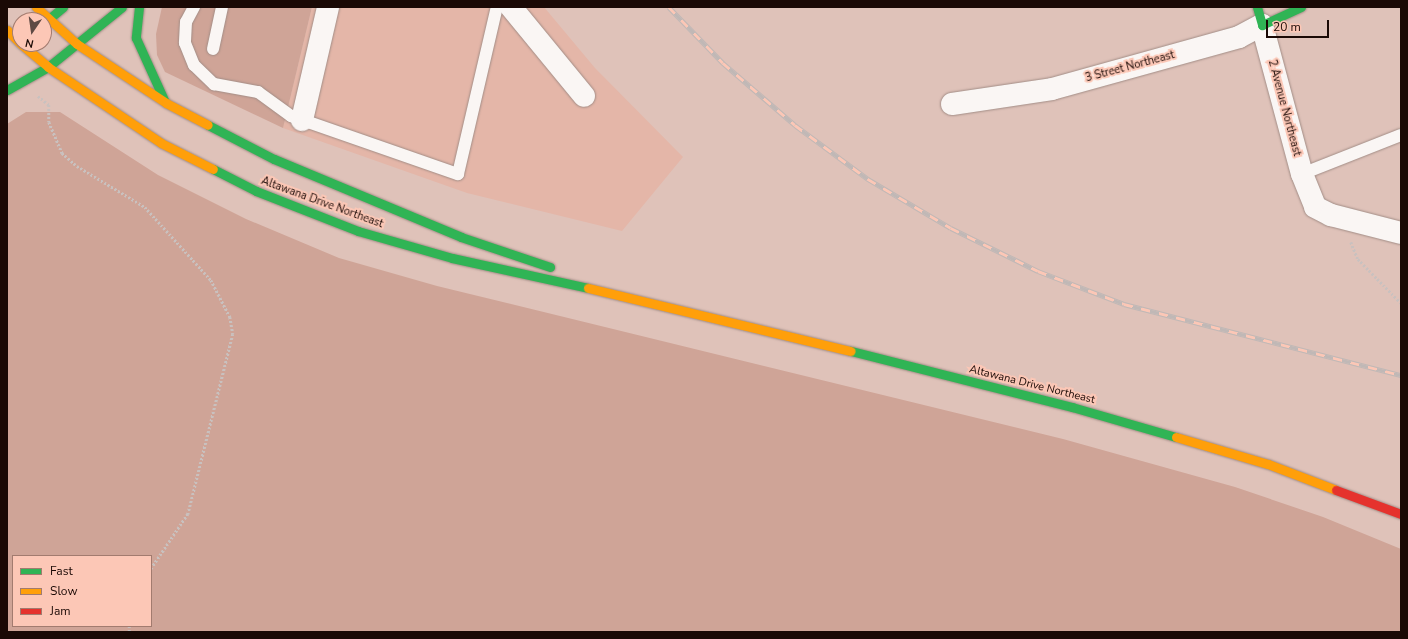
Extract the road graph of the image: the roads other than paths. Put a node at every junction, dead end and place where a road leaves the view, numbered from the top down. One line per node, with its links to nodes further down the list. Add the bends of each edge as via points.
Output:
1 (62, 7): 10 (main road)
2 (122, 7): 13 (main road)
3 (139, 7): 19 (main road, via 136,38)
4 (194, 7): 21 (lane, via 186,22 186,43 189,54 203,76 214,84 258,92 291,116)
5 (222, 7): 14 (lane)
6 (328, 7): 21 (street)
7 (497, 7): 21 (lane, via 458,174)
8 (511, 7): 18 (street)
9 (1301, 7): 11 (main road, 3 Street Northeast)
10 (52, 16)
11 (1259, 16): 20 (street, 3 Street Northeast, via 1239,37 1052,89); 23 (street, 2 Avenue Northeast)
12 (52, 25): 13 (main road, Altawana Drive Northeast)
13 (77, 44): 16 (main road); 19 (main road, Altawana Drive Northeast)
14 (213, 49)
15 (29, 52): 16 (main road, Altawana Drive Northeast)
16 (48, 67): 17 (main road); 25 (main road, Altawana Drive Northeast, via 161,143 256,191 344,226 452,258)
17 (7, 90)
18 (584, 96)
19 (166, 103): 25 (main road, Altawana Drive Northeast, via 274,159 461,237)
20 (952, 104)
21 (302, 120)
22 (1401, 135): 23 (lane)
23 (1302, 174): 24 (street, 2 Avenue Northeast, via 1315,207)
24 (1401, 233)
25 (650, 301): 26 (main road, Altawana Drive Northeast, via 1072,407 1268,464)
26 (1401, 514)

